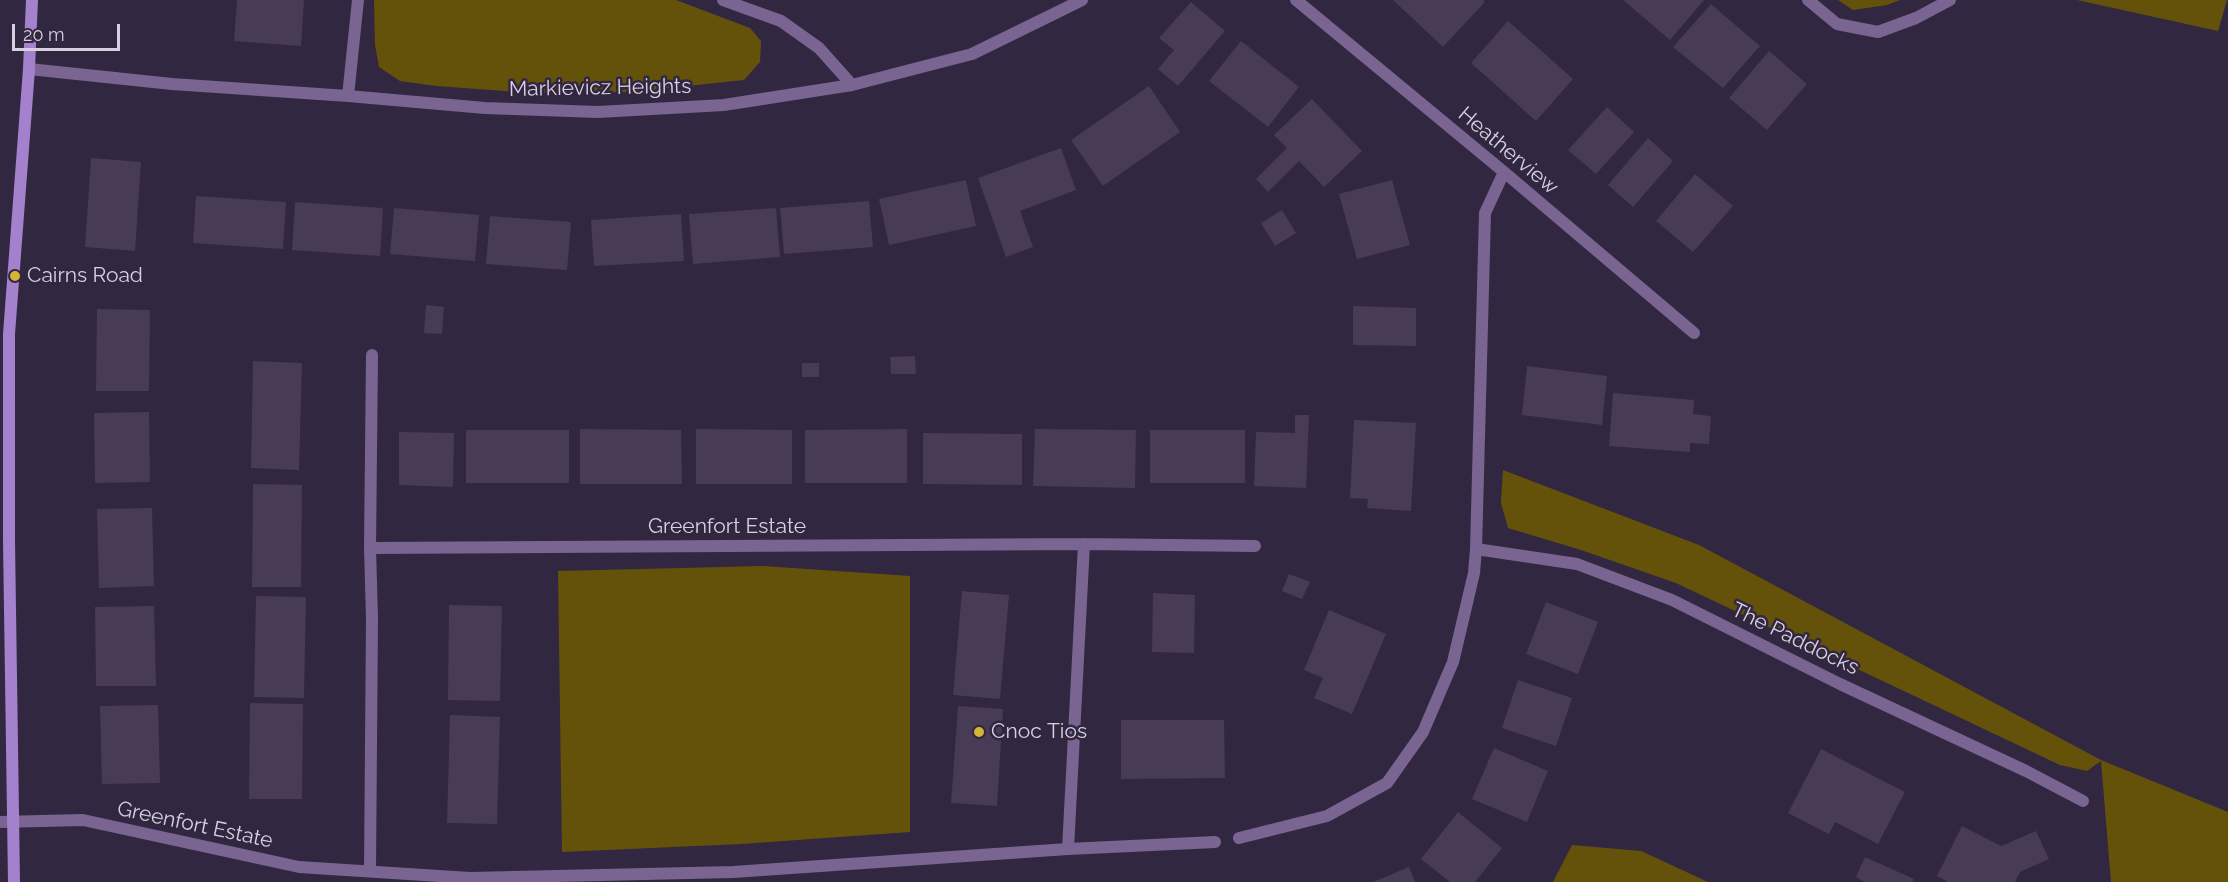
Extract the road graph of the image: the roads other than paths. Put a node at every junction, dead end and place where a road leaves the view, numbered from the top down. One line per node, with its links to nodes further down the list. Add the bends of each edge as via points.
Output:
1 (32, 0): 8 (street)
2 (358, 0): 10 (street)
3 (723, 0): 9 (street, via 781,21 819,48)
4 (1082, 0): 9 (street, Markievicz Heights, via 972,54)
5 (1296, 0): 11 (street, Heatherview)
6 (1808, 0): 7 (street, via 1837,24 1878,32)
7 (1950, 0)
8 (29, 69): 10 (street, Markievicz Heights); 19 (street, via 9,334)
9 (852, 85): 10 (street, Markievicz Heights, via 724,105 598,112 484,108)
10 (348, 96)
11 (1504, 172): 12 (street, Heatherview); 17 (street, via 1485,213)
12 (1694, 333)
13 (372, 355): 16 (street)
14 (1084, 543): 15 (street, Greenfort Estate); 16 (street, Greenfort Estate); 22 (street)
15 (1255, 546)
16 (370, 548): 23 (street)
17 (1476, 549): 18 (street, The Paddocks, via 1577,564 1672,600); 20 (street, via 1453,662 1423,732 1387,783 1327,816)
18 (2084, 801)
19 (6, 822): 23 (street, Greenfort Estate, via 83,820 299,867); 24 (street)
20 (1239, 838)
21 (1215, 842): 22 (street, Greenfort Estate)
22 (1068, 849): 23 (street, Greenfort Estate, via 733,872 470,878)
23 (370, 870)
24 (14, 882)

